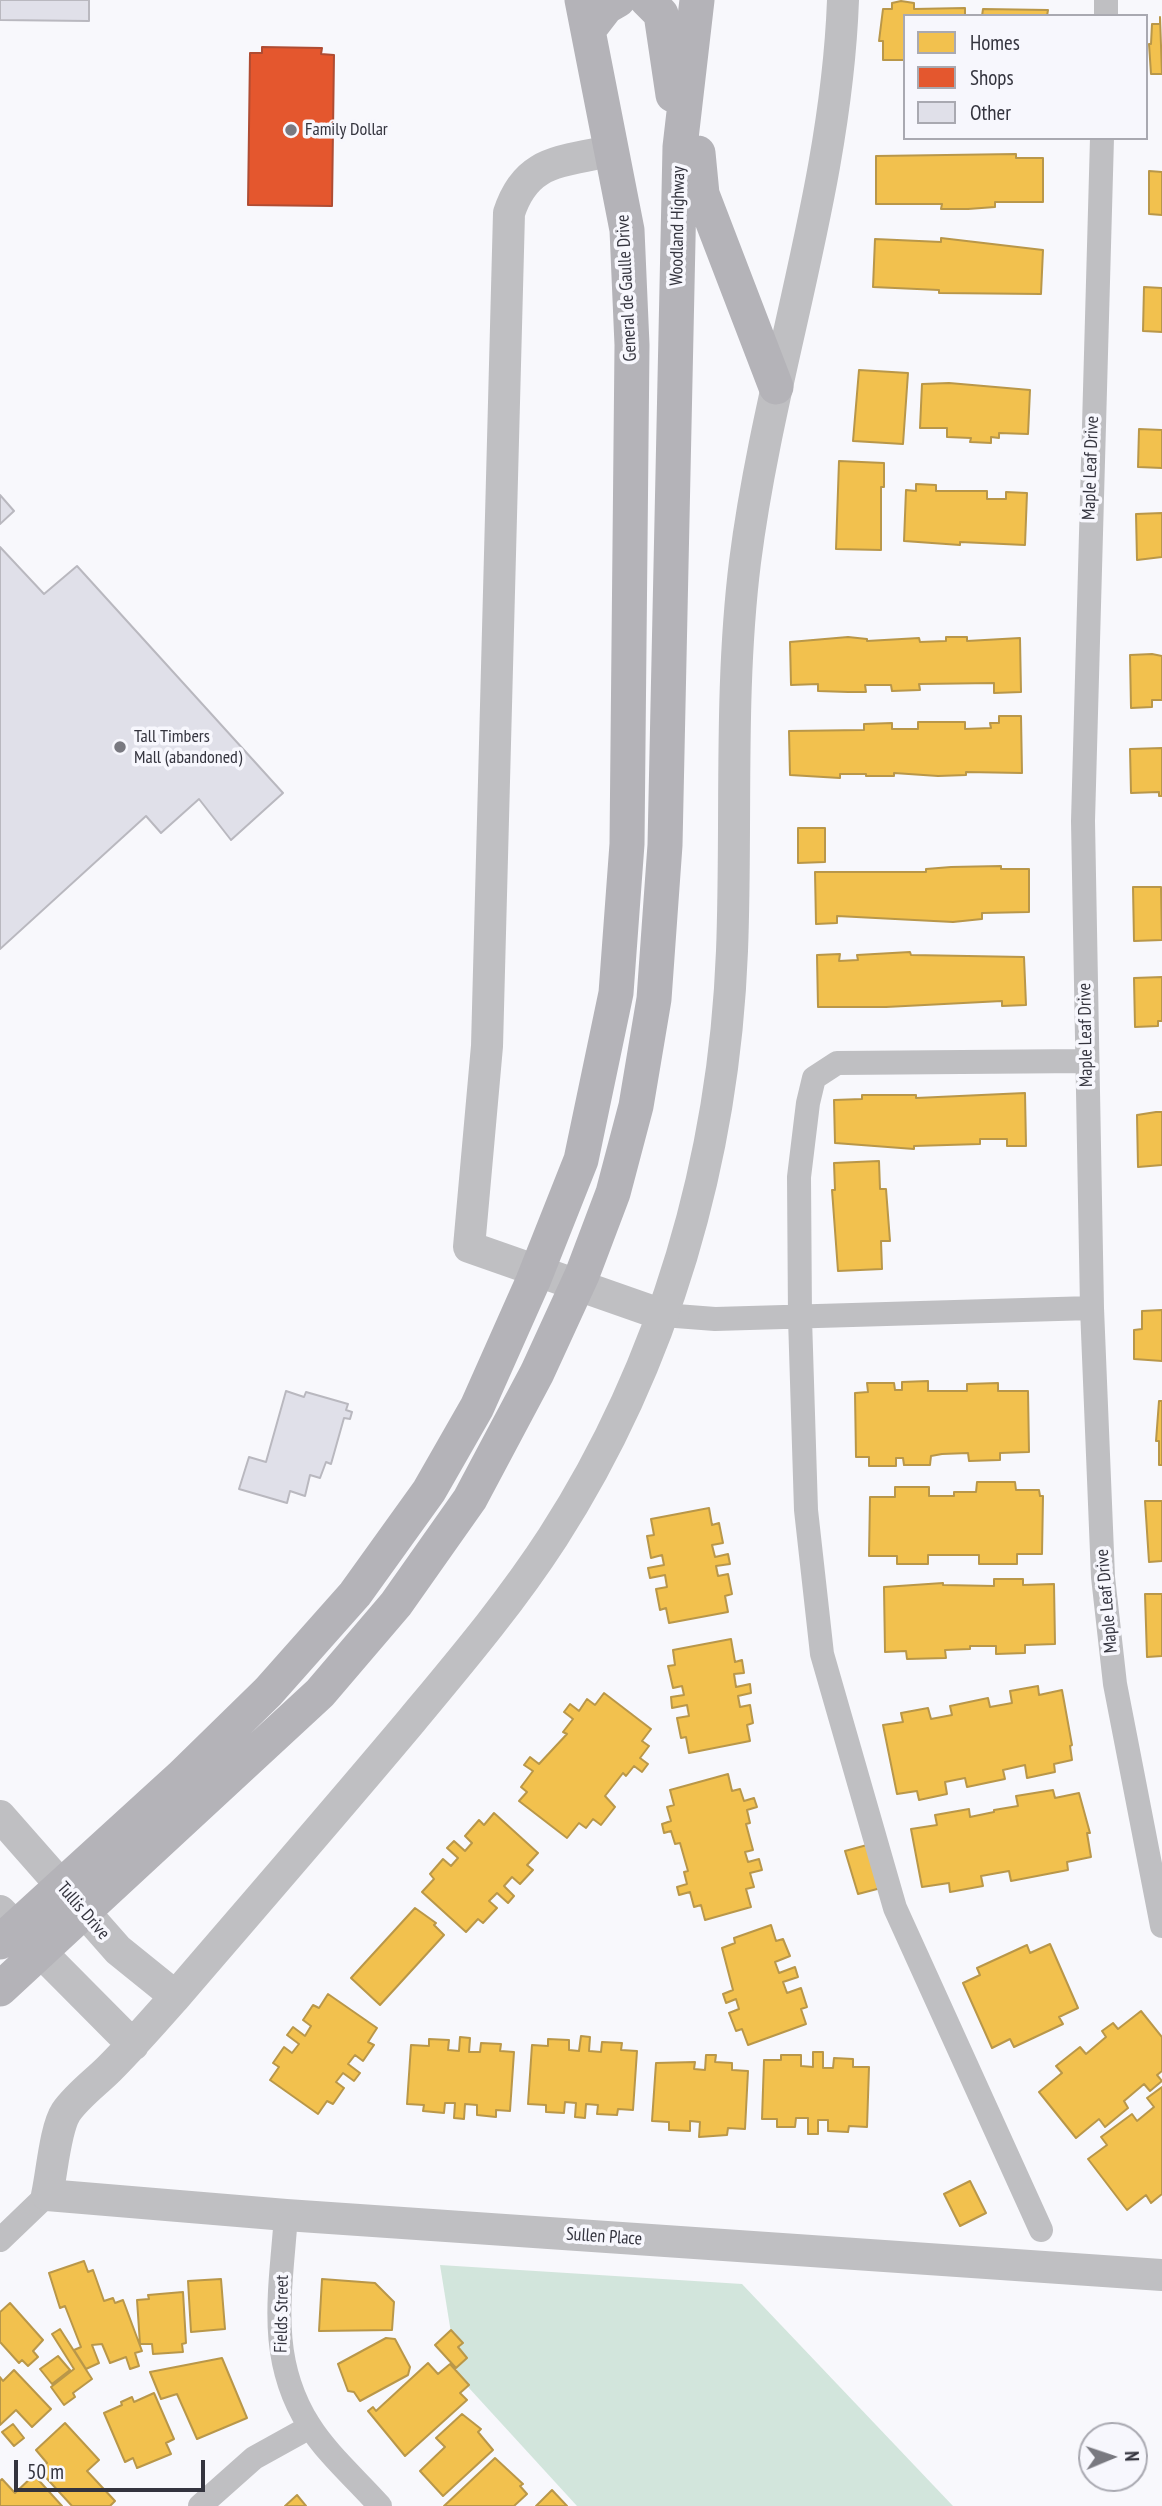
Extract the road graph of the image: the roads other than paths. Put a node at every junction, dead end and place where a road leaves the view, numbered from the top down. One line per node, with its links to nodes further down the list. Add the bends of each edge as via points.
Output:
1 (618, 0): 5 (main road)
2 (647, 0): 8 (main road, via 661,14)
3 (696, 0): 6 (main road, Woodland Highway)
4 (843, 0): 10 (street, via 832,126 815,225)
5 (585, 15): 9 (main road, General de Gaulle Drive)
6 (690, 65): 8 (main road, Woodland Highway); 10 (main road, via 702,194)
7 (1102, 140): 11 (street, Maple Leaf Drive, via 1083,808)
8 (680, 147): 19 (main road, Woodland Highway, via 665,845 654,999 620,1168 582,1275 537,1373 470,1499 396,1604 320,1693)
9 (612, 150): 13 (street, via 542,168 517,190 509,213 487,1046 469,1247); 18 (main road, General de Gaulle Drive, via 627,230 632,345 626,844 617,993 581,1160 477,1407 429,1491 355,1594 268,1692)
10 (776, 387): 13 (street, via 754,501 738,631 726,1048 710,1149)
11 (1086, 1061): 12 (street, Maple Leaf Drive); 14 (street, via 837,1063 814,1077 799,1177)
12 (1092, 1308): 14 (street); 17 (street, Maple Leaf Drive, via 1103,1577 1113,1671)
13 (663, 1315): 14 (street); 20 (street, via 622,1418 552,1538 475,1644)
14 (800, 1318): 24 (street, via 806,1510 828,1679 895,1908)
15 (0, 1816): 20 (street, Tullis Drive, via 118,1950)
16 (0, 1911): 21 (street)
17 (1162, 1926)
18 (0, 1942)
19 (0, 1989)
20 (175, 1996): 21 (street)
21 (133, 2045): 22 (street, via 64,2114)
22 (47, 2195): 23 (street, Sullen Place); 25 (street)
23 (286, 2215): 26 (street, Sullen Place); 27 (street, Fields Street, via 281,2363)
24 (1041, 2230)
25 (0, 2240)
26 (1162, 2275)
27 (310, 2427): 28 (street, via 254,2458); 29 (street, Fields Street)
28 (200, 2506)
29 (380, 2506)

